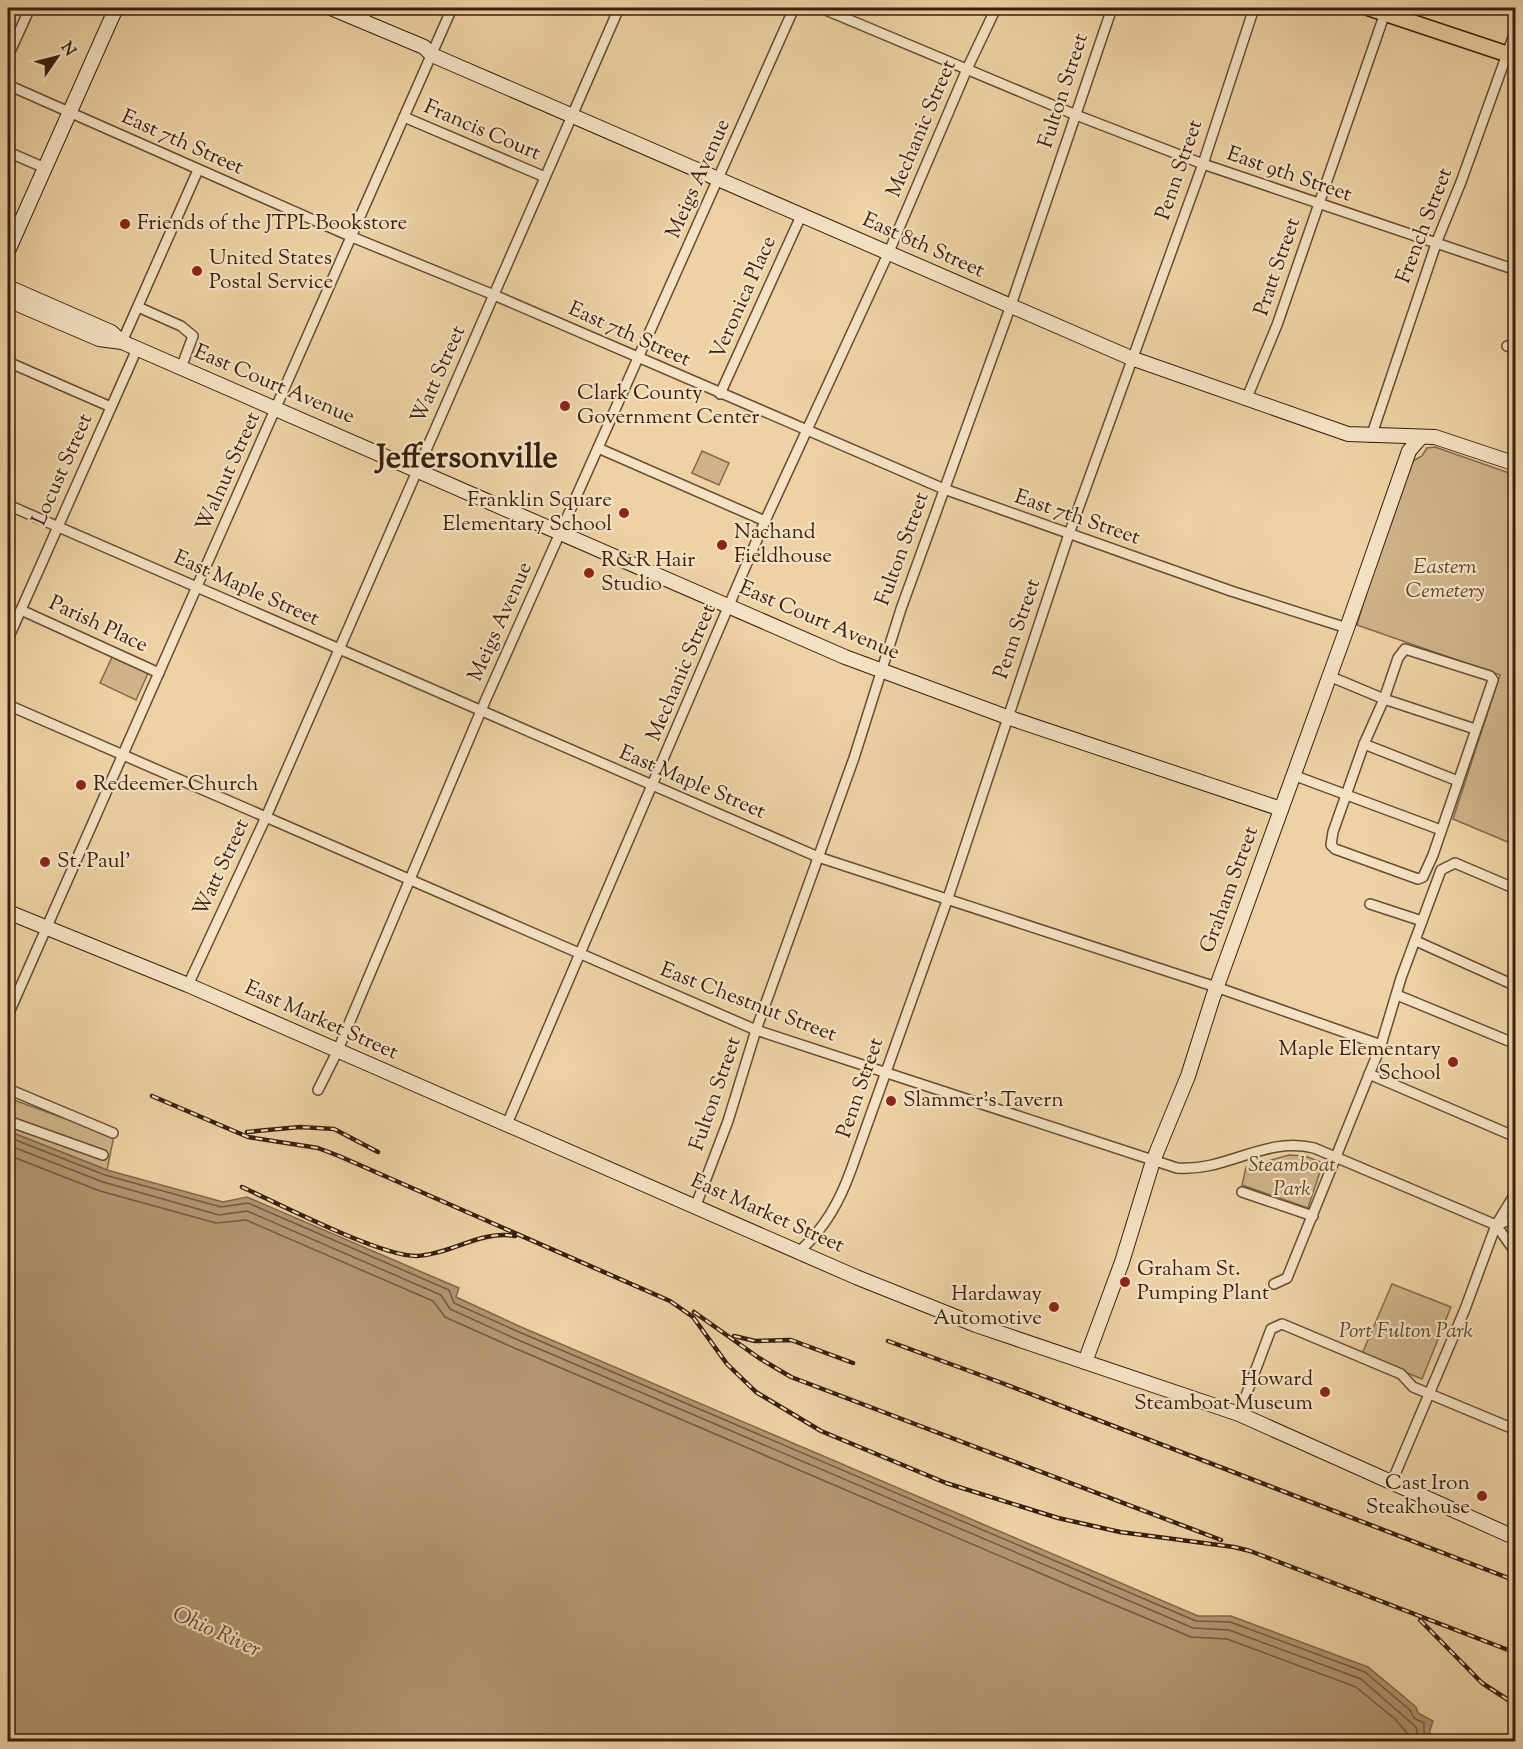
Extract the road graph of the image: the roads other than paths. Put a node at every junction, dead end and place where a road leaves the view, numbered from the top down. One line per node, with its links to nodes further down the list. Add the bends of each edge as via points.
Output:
1 (30, 8): 17 (street)
2 (116, 8): 21 (main road)
3 (331, 8): 14 (main road, East 8th Street)
4 (368, 8): 14 (street)
5 (452, 8): 16 (street, Walnut Street)
6 (619, 8): 22 (street, Watt Street)
7 (794, 8): 30 (street, Meigs Avenue)
8 (821, 8): 19 (street, East 9th Street)
9 (996, 8): 19 (street, Mechanic Street)
10 (1112, 8): 23 (street, Fulton Street)
11 (1254, 8): 26 (street, Penn Street)
12 (1369, 8): 13 (main road)
13 (1386, 10): 18 (main road); 31 (street, Pratt Street)
14 (362, 21): 16 (main road, East 8th Street, via 424,47)
15 (1515, 29): 18 (street, French Street)
16 (432, 55): 22 (main road, East 8th Street); 24 (street, Walnut Street)
17 (8, 56)
18 (1511, 56): 34 (street, French Street)
19 (967, 69): 23 (street, East 9th Street); 36 (street, Mechanic Street)
20 (8, 85): 21 (street, East 7th Street)
21 (69, 113): 27 (main road); 28 (street, East 7th Street)
22 (574, 114): 29 (street, Watt Street); 30 (main road, East 8th Street)
23 (1076, 115): 26 (street, East 9th Street); 42 (street, Fulton Street)
24 (404, 117): 29 (street, Francis Court); 33 (street, Walnut Street)
25 (8, 152): 27 (street)
26 (1203, 164): 31 (street, East 9th Street); 46 (street, Penn Street)
27 (45, 168): 35 (main road)
28 (198, 170): 33 (street, East 7th Street); 41 (street)
29 (545, 177): 39 (street, Watt Street)
30 (719, 180): 32 (main road, East 8th Street); 45 (street, Meigs Avenue)
31 (1319, 204): 34 (street, East 9th Street); 50 (street, Pratt Street)
32 (801, 216): 36 (main road, East 8th Street); 49 (street, Veronica Place)
33 (352, 237): 39 (street, East 7th Street); 52 (street, Walnut Street)
34 (1437, 241): 37 (street, East 9th Street); 54 (street, French Street)
35 (8, 251)
36 (888, 254): 42 (main road, East 8th Street); 53 (street, Mechanic Street)
37 (1515, 270)
38 (8, 287): 43 (main road, East Court Avenue, via 111,332)
39 (494, 295): 45 (street, East 7th Street); 58 (street, Watt Street)
40 (8, 300): 43 (main road, East Court Avenue, via 99,339)
41 (138, 307): 43 (street); 48 (street, via 181,326 193,336)
42 (1010, 308): 46 (main road, East 8th Street); 59 (street, Fulton Street)
43 (122, 342): 44 (main road, East Court Avenue)
44 (137, 349): 48 (main road, East Court Avenue); 51 (street, Locust Street)
45 (637, 358): 49 (street, East 7th Street); 56 (street, Meigs Avenue)
46 (1131, 358): 50 (main road, East 8th Street); 64 (street, Penn Street)
47 (8, 362): 51 (street)
48 (181, 368): 52 (main road, East Court Avenue)
49 (720, 394): 53 (street, East 7th Street)
50 (1246, 400): 54 (main road, East 8th Street, via 1348,434)
51 (111, 407): 62 (street, Locust Street)
52 (276, 410): 58 (main road, East Court Avenue); 65 (street, Walnut Street)
53 (807, 432): 59 (street, East 7th Street); 61 (street, Mechanic Street)
54 (1371, 437): 55 (main road, East 8th Street)
55 (1421, 437): 57 (main road, East 8th Street, via 1435,437); 68 (main road, Graham Street, via 1408,451)
56 (598, 447): 61 (street); 63 (street, Meigs Avenue)
57 (1515, 464)
58 (417, 470): 63 (main road, East Court Avenue); 70 (street, Watt Street)
59 (944, 489): 64 (street, East 7th Street); 71 (street, Fulton Street)
60 (8, 505): 62 (street, East Maple Street)
61 (765, 521): 66 (street, Mechanic Street)
62 (58, 526): 65 (street, East Maple Street); 67 (street, Locust Street)
63 (560, 532): 66 (main road, East Court Avenue); 76 (street, Meigs Avenue)
64 (1069, 534): 68 (street, East 7th Street); 77 (street, Penn Street)
65 (198, 587): 70 (street, East Maple Street); 72 (street, Walnut Street)
66 (730, 606): 71 (main road, East Court Avenue); 83 (street, Mechanic Street)
67 (21, 610): 69 (street, Locust Street); 72 (street, Parish Place)
68 (1347, 628): 73 (main road, Graham Street)
69 (8, 639)
70 (339, 649): 76 (street, East Maple Street); 86 (street, Watt Street)
71 (880, 670): 77 (main road, East Court Avenue); 88 (street, Fulton Street, via 855,758)
72 (159, 673): 80 (street, Walnut Street)
73 (1329, 676): 74 (street); 81 (main road, Graham Street)
74 (1384, 699): 78 (street); 78 (street, via 1398,658 1410,649 1490,676 1493,680); 79 (street)
75 (8, 705): 80 (street, East Chestnut Street)
76 (481, 711): 83 (street, East Maple Street); 89 (street, Meigs Avenue)
77 (1006, 717): 85 (main road, East Court Avenue); 91 (street, Penn Street)
78 (1475, 729): 82 (street)
79 (1364, 744): 82 (street); 84 (street)
80 (123, 755): 86 (street, East Chestnut Street); 95 (street, Walnut Street)
81 (1293, 775): 84 (street); 85 (main road, Graham Street)
82 (1458, 781): 87 (street)
83 (653, 786): 88 (street, East Maple Street); 97 (street, Mechanic Street)
84 (1346, 794): 87 (street); 87 (street, via 1331,845 1406,876 1423,877)
85 (1281, 809): 100 (main road, Graham Street)
86 (266, 817): 89 (street, East Chestnut Street); 98 (street, Watt Street)
87 (1441, 830)
88 (818, 857): 91 (street, East Maple Street); 103 (street, Fulton Street)
89 (409, 880): 97 (street, East Chestnut Street); 106 (street, Meigs Avenue)
90 (1515, 889): 94 (street, via 1455,863 1448,865 1441,870)
91 (948, 898): 100 (street, East Maple Street); 107 (street, Penn Street)
92 (1370, 904): 94 (street)
93 (8, 912): 95 (main road, East Market Street)
94 (1422, 921): 96 (street)
95 (46, 928): 98 (main road, East Market Street); 102 (street, Walnut Street)
96 (1416, 941): 99 (street); 101 (street)
97 (579, 954): 103 (street, East Chestnut Street); 112 (street, Mechanic Street)
98 (188, 985): 106 (main road, East Market Street)
99 (1515, 986)
100 (1216, 987): 105 (street, East Maple Street); 117 (main road, Graham Street, via 1188,1076)
101 (1397, 995): 104 (street); 105 (street)
102 (8, 1015)
103 (756, 1030): 107 (street, East Chestnut Street); 120 (street, Fulton Street, via 728,1121)
104 (1515, 1044)
105 (1381, 1045): 108 (street)
106 (337, 1052): 110 (street, Meigs Avenue); 112 (main road, East Market Street)
107 (884, 1073): 117 (street, East Chestnut Street); 124 (street, Penn Street, via 842,1195 826,1223)
108 (1369, 1074): 114 (street); 116 (street)
109 (8, 1089): 113 (street)
110 (318, 1090)
111 (8, 1122): 115 (street)
112 (507, 1124): 120 (main road, East Market Street)
113 (112, 1133)
114 (1515, 1137)
115 (103, 1155)
116 (1336, 1156): 117 (street, East Chestnut Street, via 1302,1145 1281,1144 1220,1165 1194,1169); 121 (street); 123 (street, East Chestnut Street)
117 (1153, 1161): 127 (main road, Graham Street, via 1122,1262)
118 (1242, 1192): 121 (street)
119 (1515, 1192): 123 (street)
120 (696, 1205): 124 (main road, East Market Street)
121 (1313, 1216): 126 (street, via 1291,1272)
122 (1515, 1218): 123 (street)
123 (1496, 1225): 125 (street); 128 (street)
124 (800, 1251): 127 (main road, East Market Street, via 976,1325)
125 (1515, 1253)
126 (1274, 1284)
127 (1085, 1362): 129 (main road, East Market Street)
128 (1429, 1395): 129 (street, via 1413,1387 1401,1374 1282,1324 1275,1325 1266,1338); 130 (street); 131 (street)
129 (1239, 1414): 131 (main road, East Market Street)
130 (1515, 1430)
131 (1391, 1484): 132 (main road, East Market Street)
132 (1515, 1538)

